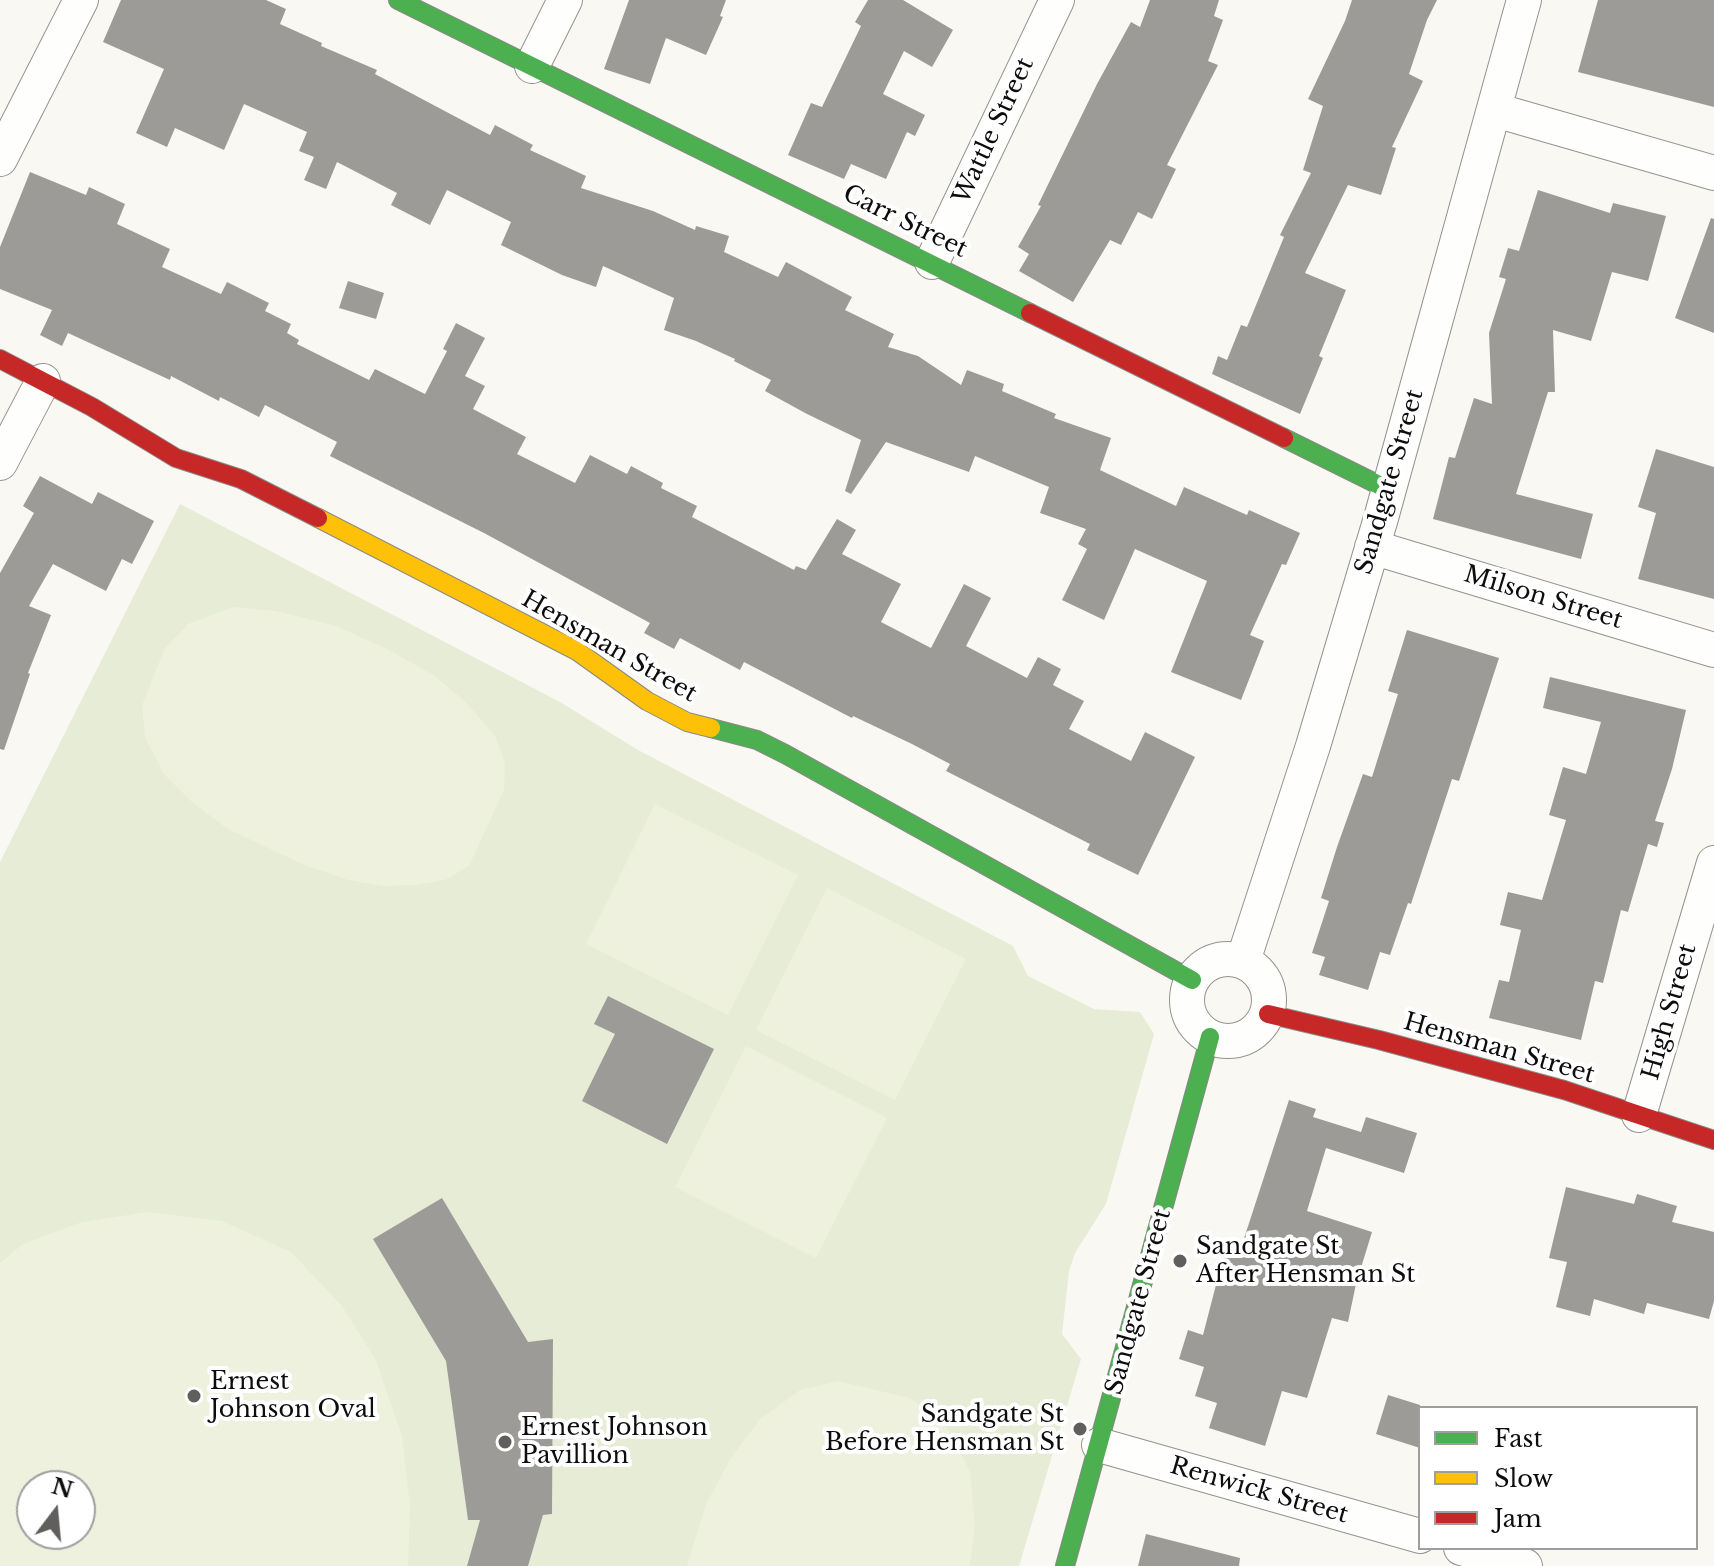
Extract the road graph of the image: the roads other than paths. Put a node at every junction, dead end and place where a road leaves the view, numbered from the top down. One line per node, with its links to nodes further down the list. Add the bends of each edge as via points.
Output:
1 (81, 0): 8 (street)
2 (398, 0): 6 (street, Carr Street)
3 (565, 0): 6 (street)
4 (1057, 0): 10 (street, Wattle Street)
5 (1524, 0): 7 (street, Sandgate Street)
6 (532, 66): 10 (street, Carr Street)
7 (1495, 110): 9 (street); 14 (street, Sandgate Street)
8 (0, 159)
9 (1714, 173)
10 (932, 262): 14 (street, Carr Street)
11 (0, 359): 12 (street, Hensman Street)
12 (43, 381): 13 (street); 19 (street, Hensman Street, via 176,458 241,479 577,651 647,701 687,722 757,740 785,754)
13 (0, 463)
14 (1389, 490): 15 (street, Sandgate Street)
15 (1372, 547): 16 (street, Milson Street); 18 (street, Sandgate Street)
16 (1714, 650)
17 (1714, 863): 22 (street, High Street)
18 (1243, 961): 19 (street, via 1208,963); 20 (street, via 1263,976 1269,988)
19 (1192, 980): 21 (street, via 1187,1006 1191,1019)
20 (1268, 1014): 21 (street, via 1250,1036 1237,1041); 22 (street, Hensman Street, via 1548,1086)
21 (1210, 1037): 24 (street, Sandgate Street)
22 (1639, 1115): 23 (street, Hensman Street)
23 (1714, 1140)
24 (1099, 1445): 25 (street, Renwick Street); 27 (street, Sandgate Street)
25 (1418, 1535)
26 (1468, 1550): 28 (street)
27 (1065, 1566)
28 (1525, 1566)

